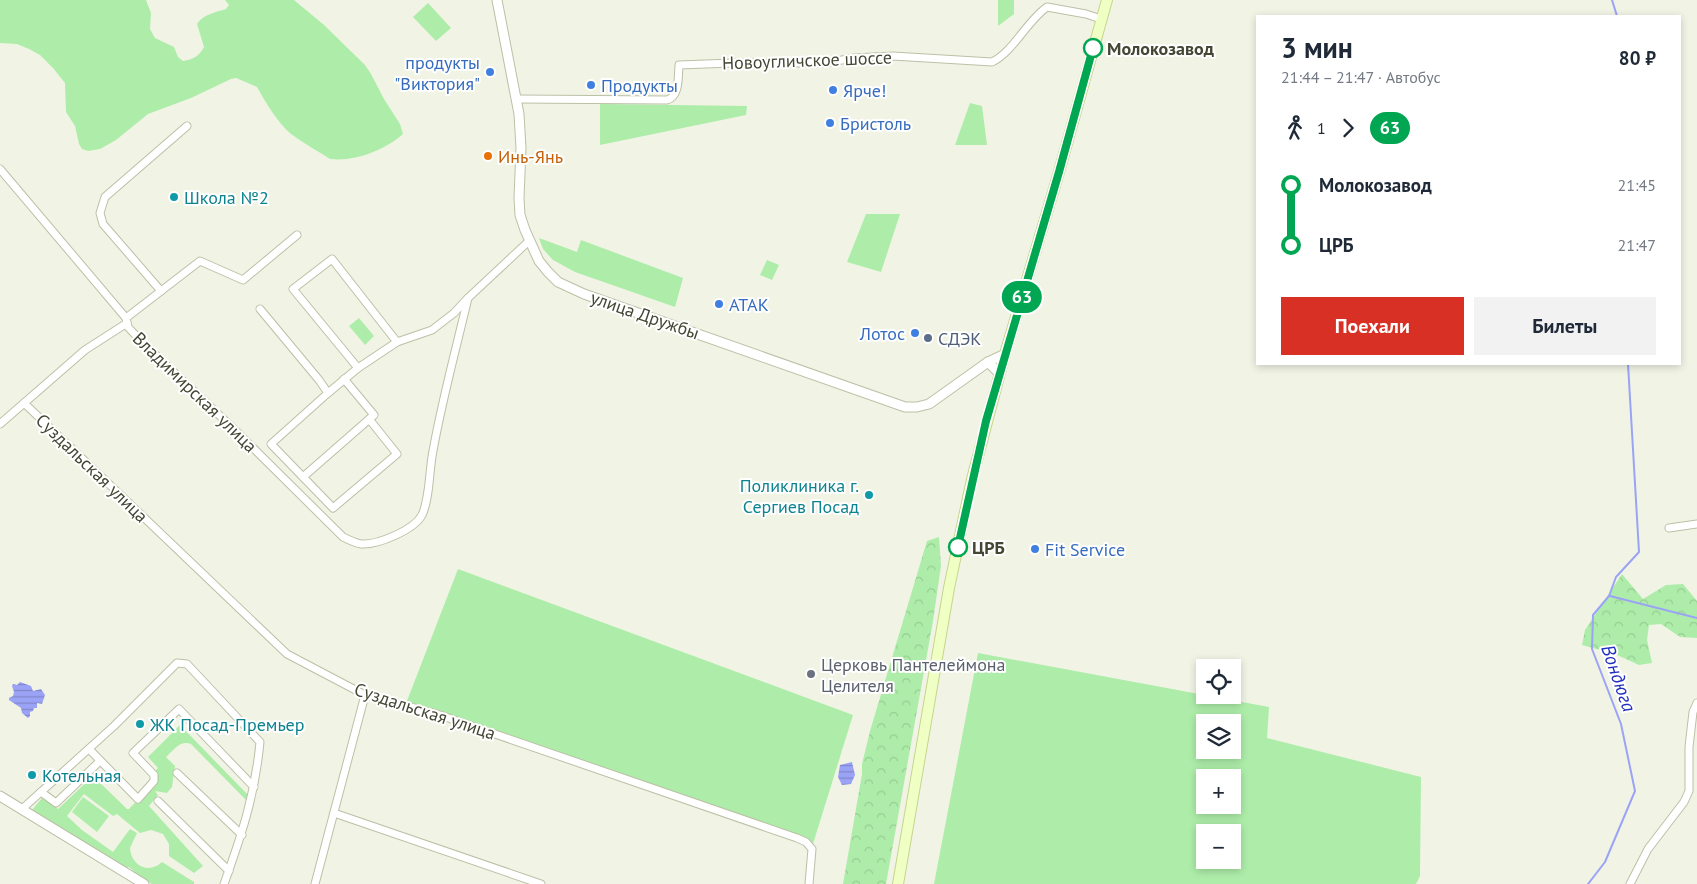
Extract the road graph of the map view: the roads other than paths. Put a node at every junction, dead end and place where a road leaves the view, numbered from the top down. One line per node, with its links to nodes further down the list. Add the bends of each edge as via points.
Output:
1 (496, 0): 4 (street, улица Дружбы)
2 (1107, 0): 3 (main road)
3 (1101, 19): 4 (street, Новоугличское шоссе, via 1047,6 1000,58 992,62 892,56 824,63 679,65 672,99); 14 (main road)
4 (516, 98): 8 (street, улица Дружбы, via 520,132 519,208)
5 (186, 126): 9 (street, via 105,197 100,214 103,224)
6 (0, 169): 12 (street, Владимирская улица)
7 (297, 235): 9 (street, via 243,280 200,261)
8 (529, 241): 10 (street); 15 (street, улица Дружбы, via 548,272 568,287 905,407 929,404)
9 (161, 291): 12 (street)
10 (468, 298): 12 (street, Владимирская улица, via 432,451 421,516 410,527 393,536 362,544 343,537 139,339); 13 (street, via 432,330)
11 (260, 310): 19 (street)
12 (126, 320): 20 (street, via 85,350)
13 (397, 342): 16 (street); 16 (street, via 332,259 293,289)
14 (1005, 354): 15 (street, улица Дружбы); 17 (main road)
15 (988, 362): 17 (street)
16 (358, 368): 18 (street)
17 (1000, 373): 44 (main road, via 972,479 950,588)
18 (344, 379): 19 (street); 21 (street, via 374,415)
19 (328, 393): 23 (street, via 271,444)
20 (24, 403): 22 (street); 26 (street, Суздальская улица, via 287,654)
21 (369, 419): 23 (street); 23 (street, via 397,454 333,508)
22 (0, 424)
23 (303, 477)
24 (1697, 524): 25 (street)
25 (1669, 528)
26 (365, 695): 36 (street); 43 (street, Суздальская улица, via 437,714 797,838 812,849)
27 (1697, 703): 45 (street, via 1689,748 1689,791 1648,849)
28 (89, 749): 29 (street); 31 (street, via 177,663 187,664 260,742); 32 (street)
29 (100, 761): 31 (street, via 138,799 154,781 154,774 133,753 179,710); 32 (street, via 56,803)
30 (177, 773): 37 (street)
31 (254, 787): 37 (street)
32 (41, 792): 35 (street)
33 (0, 796): 35 (street)
34 (158, 801): 38 (street)
35 (22, 809): 39 (street)
36 (334, 813): 41 (street); 42 (street)
37 (242, 835): 38 (street)
38 (229, 870): 40 (street)
39 (144, 884)
40 (224, 884)
41 (315, 884)
42 (541, 884)
43 (809, 884)
44 (898, 884)
45 (1630, 884)

